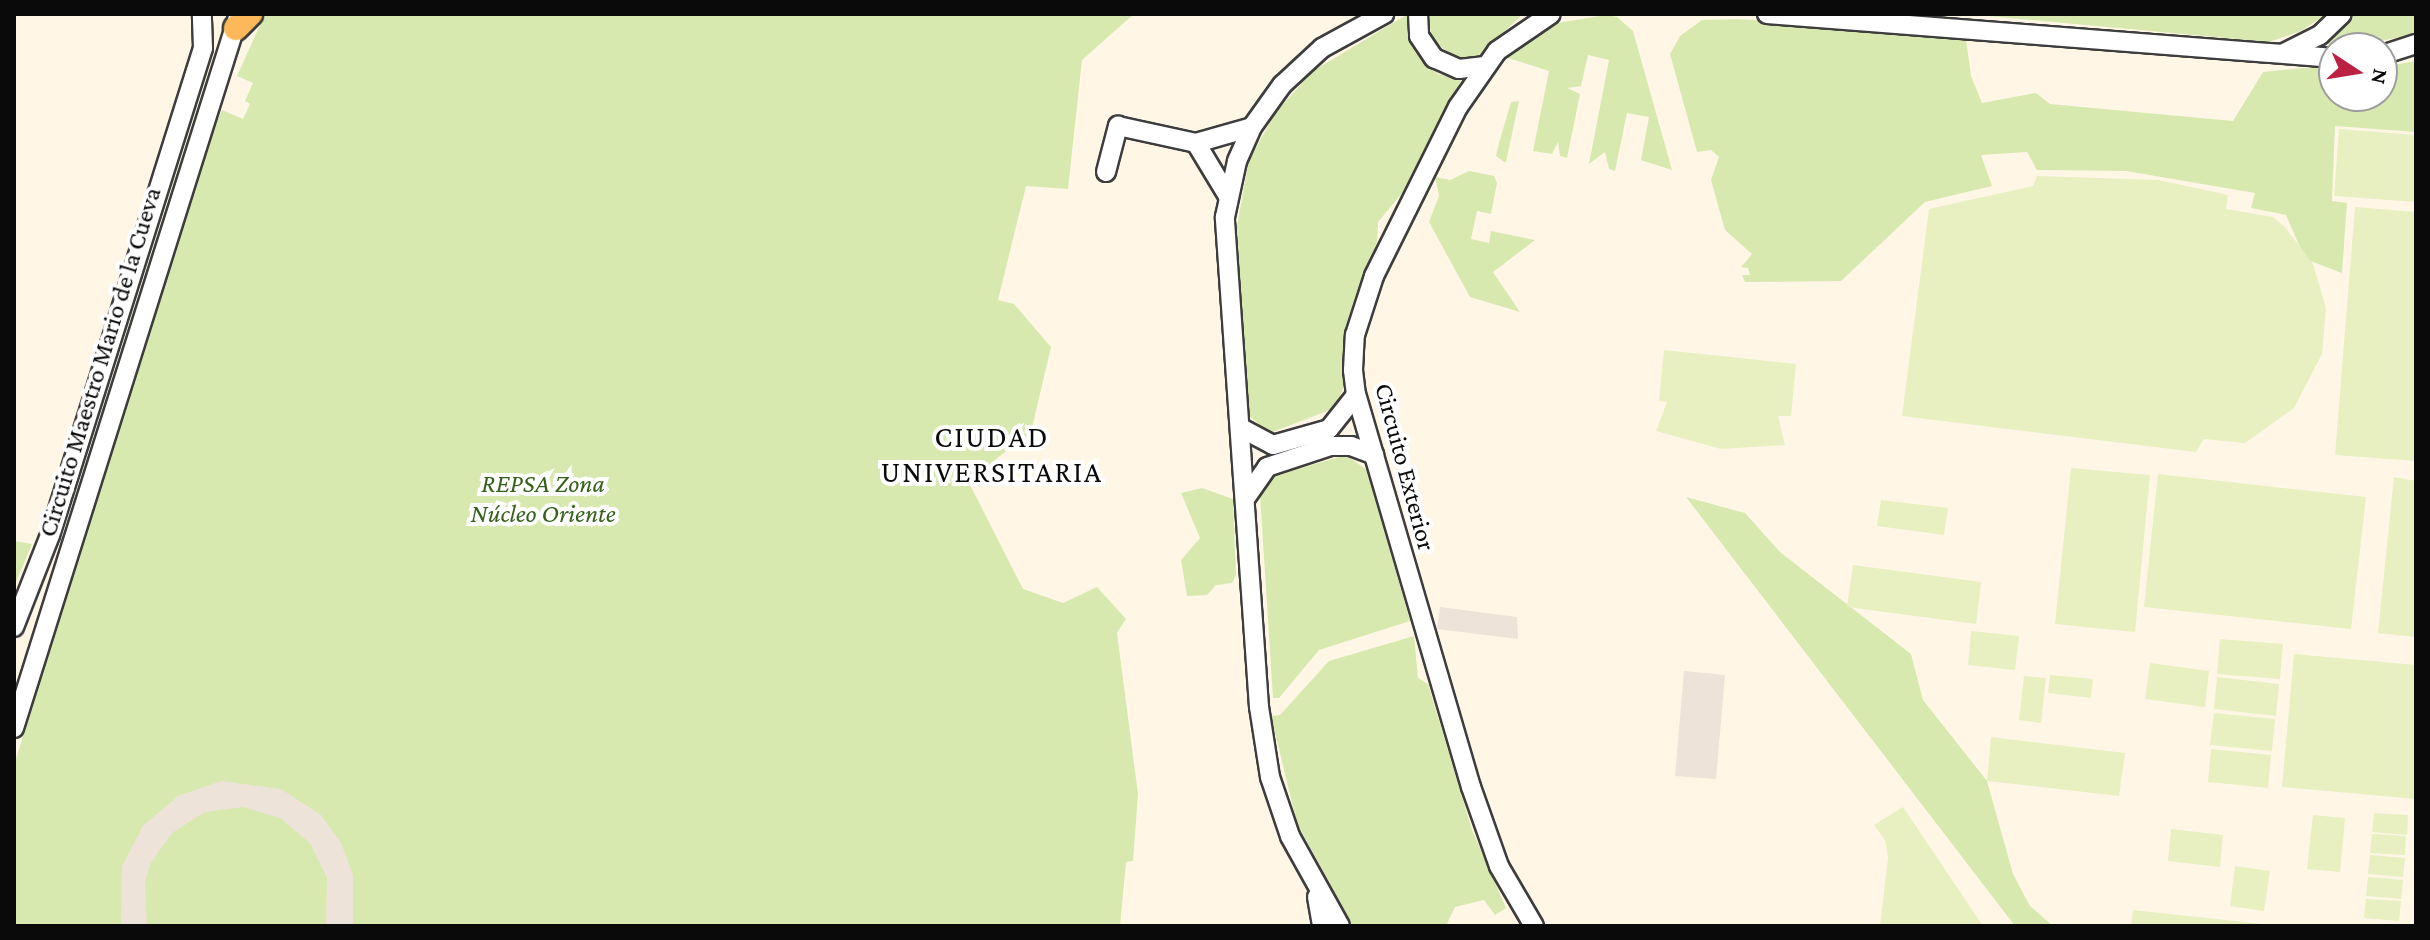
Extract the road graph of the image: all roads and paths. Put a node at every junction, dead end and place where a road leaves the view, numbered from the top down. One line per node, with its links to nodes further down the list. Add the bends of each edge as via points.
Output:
1 (1384, 14): 13 (street, via 1305,62)
2 (1418, 14): 12 (street, via 1419,36 1434,58 1459,69)
3 (1551, 14): 12 (street, Circuito Exterior, via 1521,30)
4 (1767, 14): 9 (street)
5 (1945, 14): 9 (street)
6 (2342, 14): 10 (street, via 2320,35)
7 (200, 16): 8 (street); 21 (street, Circuito Maestro Mario de la Cueva, via 198,63 50,535)
8 (241, 19): 22 (street, Circuito Maestro Mario de la Cueva)
9 (1961, 27): 10 (street)
10 (2284, 53): 11 (street)
11 (2318, 56)
12 (1483, 66): 17 (street, Circuito Exterior, via 1415,189 1366,296 1355,335)
13 (1252, 127): 14 (street); 16 (street)
14 (1196, 143): 15 (street, via 1118,126); 16 (street)
15 (1106, 172)
16 (1228, 196): 18 (street, via 1225,249)
17 (1356, 395): 18 (street, via 1329,429 1273,445); 19 (street, Circuito Exterior)
18 (1241, 428): 20 (street)
19 (1374, 455): 20 (street, via 1351,446 1331,446 1267,467); 26 (street, Circuito Exterior, via 1471,787 1499,866)
20 (1247, 496): 23 (street, via 1259,707 1270,777)
21 (14, 627)
22 (14, 728)
23 (1313, 883): 24 (street); 25 (street)
24 (1322, 926)
25 (1340, 926)
26 (1534, 926)

